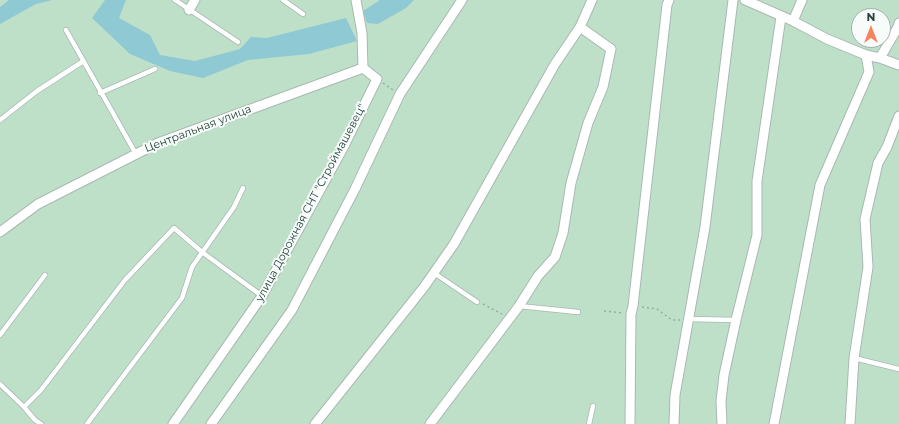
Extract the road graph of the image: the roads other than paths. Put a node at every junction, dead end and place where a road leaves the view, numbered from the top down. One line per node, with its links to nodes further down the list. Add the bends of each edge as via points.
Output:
1 (176, 0): 11 (lane)
2 (195, 0): 11 (street)
3 (283, 0): 12 (lane)
4 (356, 0): 23 (street, via 362,33)
5 (462, 0): 49 (street, via 400,94 355,189 292,310)
6 (592, 0): 16 (street)
7 (669, 0): 53 (street, via 631,314)
8 (733, 0): 38 (street, via 705,227)
9 (745, 0): 13 (street)
10 (802, 0): 14 (street)
11 (189, 10): 18 (lane)
12 (303, 14)
13 (781, 17): 14 (street); 39 (street, via 756,181 757,235)
14 (793, 21): 19 (street, via 827,40)
15 (899, 23): 20 (street)
16 (580, 27): 32 (street, via 555,64 454,244); 36 (street, via 611,49 603,87 588,123 571,183 563,233 554,257)
17 (66, 30): 21 (lane)
18 (238, 42)
19 (866, 55): 20 (street); 56 (street, via 869,72 820,185)
20 (880, 58): 22 (street)
21 (82, 62): 25 (lane); 27 (lane, via 37,91)
22 (899, 65)
23 (363, 68): 28 (street, Центральная улица, via 158,143); 34 (street, улица Дорожная СНТ "Строймашевец", via 377,79 344,146)
24 (155, 69): 25 (lane)
25 (100, 93): 28 (lane)
26 (899, 116): 41 (street, via 878,163 865,219 868,267)
27 (0, 120)
28 (136, 154): 30 (street, Центральная улица, via 38,204)
29 (243, 188): 31 (lane, via 234,207)
30 (0, 232)
31 (202, 252): 34 (lane); 45 (lane, via 174,228 125,280 41,390); 47 (lane, via 192,267 182,298)
32 (434, 273): 35 (lane); 50 (street)
33 (44, 275): 40 (lane)
34 (262, 296): 48 (street, улица Дорожная СНТ "Строймашевец")
35 (477, 302)
36 (519, 306): 37 (lane); 51 (street)
37 (578, 312)
38 (688, 320): 39 (lane); 54 (street, via 675,395)
39 (736, 320): 55 (street, via 724,375)
40 (0, 335)
41 (854, 358): 42 (lane); 57 (street)
42 (899, 369)
43 (0, 384): 45 (lane)
44 (593, 406): 52 (lane)
45 (24, 407): 46 (lane)
46 (41, 424)
47 (87, 424)
48 (173, 424)
49 (211, 424)
50 (315, 424)
51 (430, 424)
52 (589, 424)
53 (630, 424)
54 (674, 424)
55 (722, 424)
56 (774, 424)
57 (850, 424)

